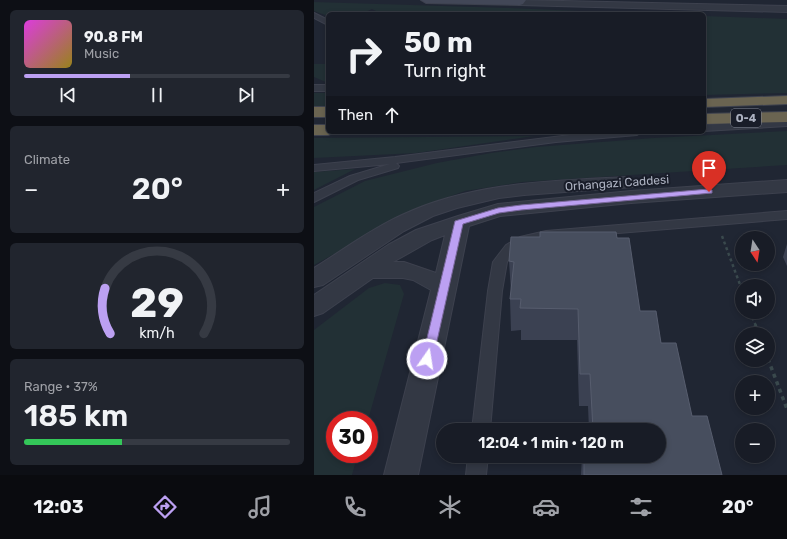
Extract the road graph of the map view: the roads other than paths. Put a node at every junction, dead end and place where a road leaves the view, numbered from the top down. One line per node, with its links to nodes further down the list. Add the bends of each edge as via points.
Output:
1 (426, 0): 2 (street)
2 (440, 0): 4 (street)
3 (773, 0): 6 (street)
4 (521, 1): 5 (street)
5 (646, 3): 6 (street)
6 (783, 9)
7 (314, 15): 8 (lane)
8 (326, 22)
9 (314, 88): 10 (lane)
10 (326, 88)
11 (706, 99): 12 (lane)
12 (787, 100): 13 (highway, O-4)
13 (706, 103)
14 (314, 112): 15 (highway)
15 (326, 112)
16 (787, 117): 17 (highway, O-4)
17 (706, 119)
18 (787, 123): 19 (lane)
19 (706, 128)
20 (314, 130): 21 (highway)
21 (326, 130)
22 (608, 134): 23 (lane)
23 (423, 157): 24 (lane); 27 (lane, via 354,178)
24 (314, 168)
25 (787, 172): 28 (street, Orhangazi Caddesi, via 501,192)
26 (787, 186): 28 (street, Orhangazi Caddesi)
27 (314, 198)
28 (453, 213): 30 (street, Orhangazi Caddesi, via 424,236 403,246); 31 (street, Orhangazi Caddesi, via 425,212 390,229); 32 (street)
29 (787, 215): 34 (lane, via 546,234 525,240 511,248 500,262 495,291)
30 (368, 270): 32 (street, via 404,270 421,275); 33 (street, Orhangazi Caddesi)
31 (314, 280)
32 (444, 287): 36 (street)
33 (314, 307)
34 (482, 423)
35 (477, 463): 37 (lane)
36 (401, 475)
37 (476, 475)

